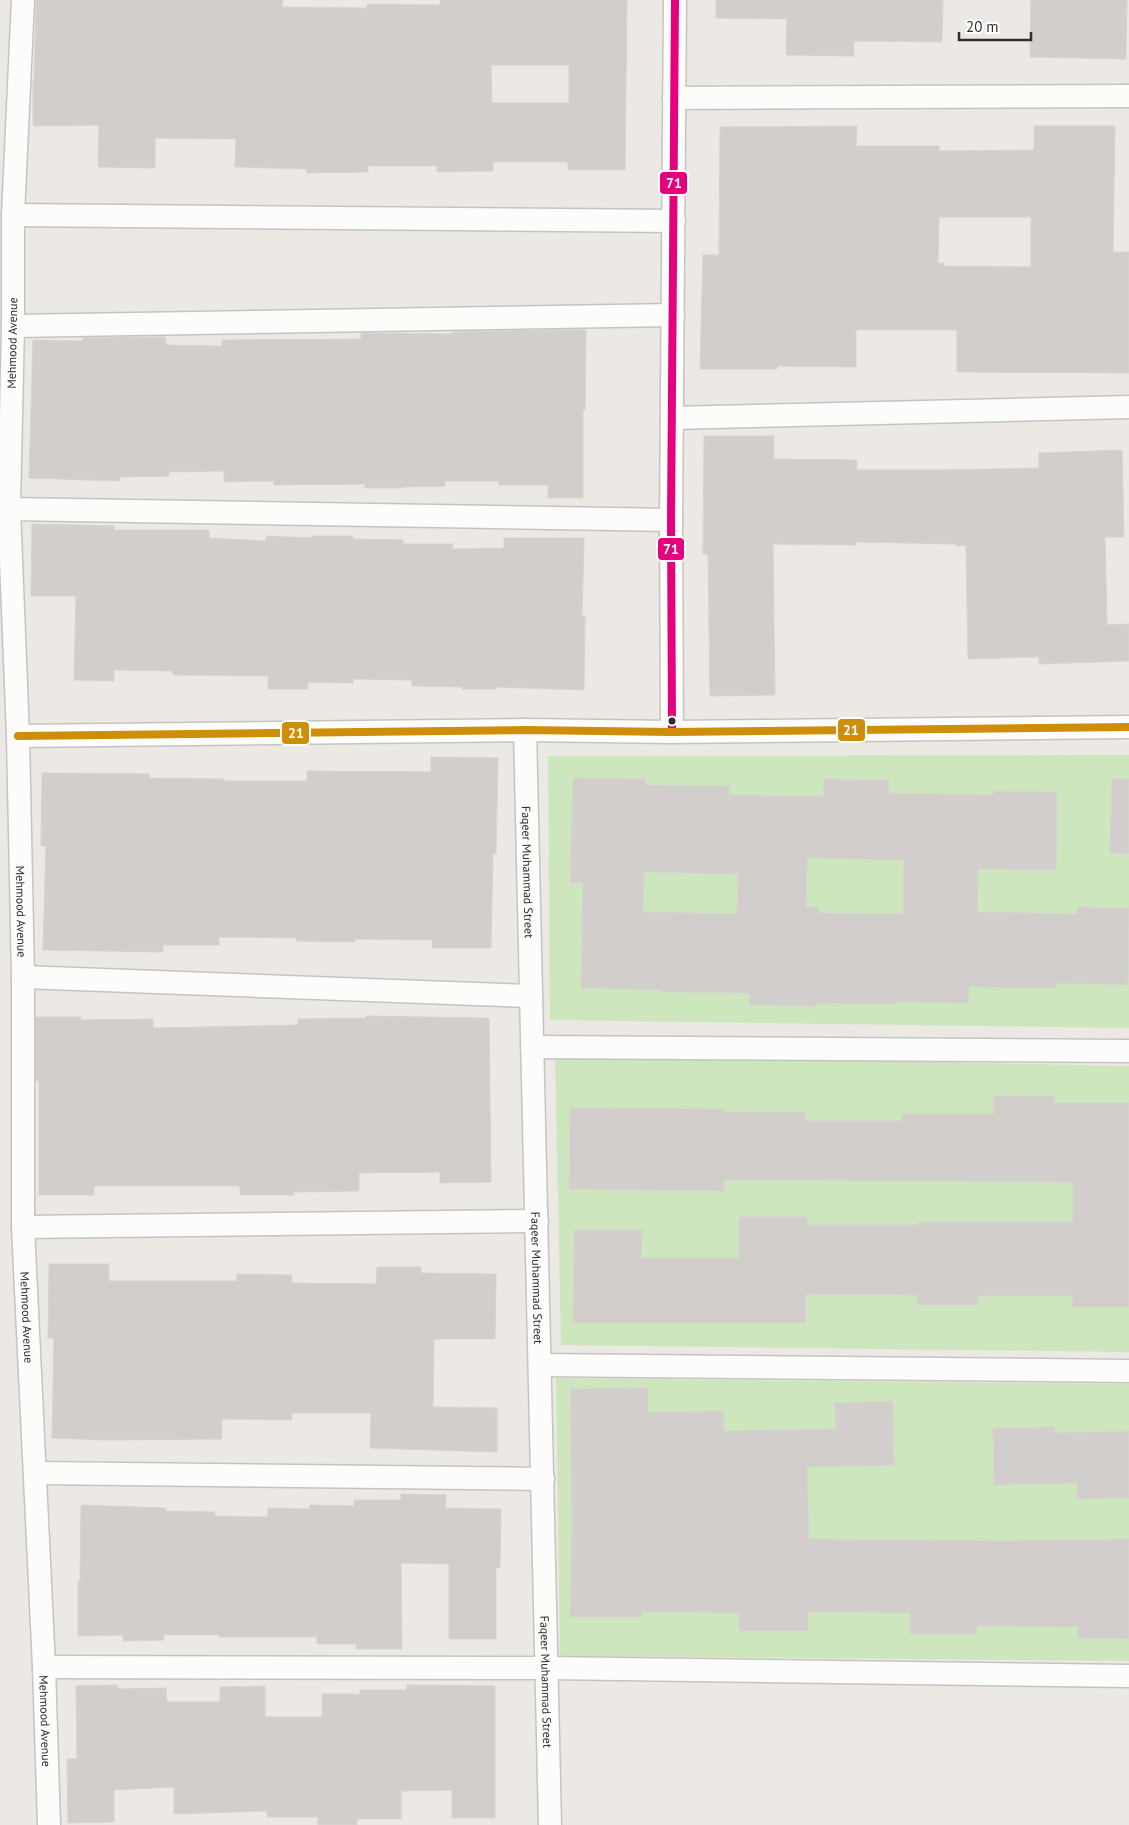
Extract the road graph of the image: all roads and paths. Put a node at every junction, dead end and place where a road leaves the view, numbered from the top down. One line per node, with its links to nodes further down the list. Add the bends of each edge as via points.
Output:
1 (23, 0): 5 (street, Mehmood Avenue)
2 (675, 0): 4 (street)
3 (1129, 96): 4 (street)
4 (674, 98): 6 (street)
5 (13, 215): 6 (street); 8 (street, Mehmood Avenue)
6 (674, 222): 7 (street)
7 (673, 315): 8 (street); 10 (street)
8 (13, 326): 11 (street, Mehmood Avenue)
9 (1129, 406): 10 (street)
10 (672, 418): 12 (street)
11 (9, 509): 12 (street); 16 (street, Mehmood Avenue)
12 (671, 520): 15 (street)
13 (1129, 727): 15 (street)
14 (525, 730): 15 (street); 16 (street); 18 (street, Faqeer Muhammad Street)
15 (672, 732)
16 (18, 736): 17 (street, Mehmood Avenue)
17 (24, 977): 18 (street); 22 (street, Mehmood Avenue)
18 (532, 996): 19 (street, Faqeer Muhammad Street)
19 (532, 1047): 20 (street); 21 (street, Faqeer Muhammad Street)
20 (1129, 1051)
21 (537, 1221): 22 (street); 23 (street, Faqeer Muhammad Street)
22 (23, 1227): 25 (street, Mehmood Avenue)
23 (540, 1365): 24 (street); 26 (street, Faqeer Muhammad Street)
24 (1129, 1371)
25 (34, 1473): 26 (street); 27 (street, Mehmood Avenue)
26 (543, 1479): 28 (street, Faqeer Muhammad Street)
27 (44, 1667): 28 (street); 30 (street, Mehmood Avenue)
28 (548, 1668): 29 (street); 31 (street, Faqeer Muhammad Street)
29 (1129, 1676)
30 (49, 1825)
31 (550, 1825)

